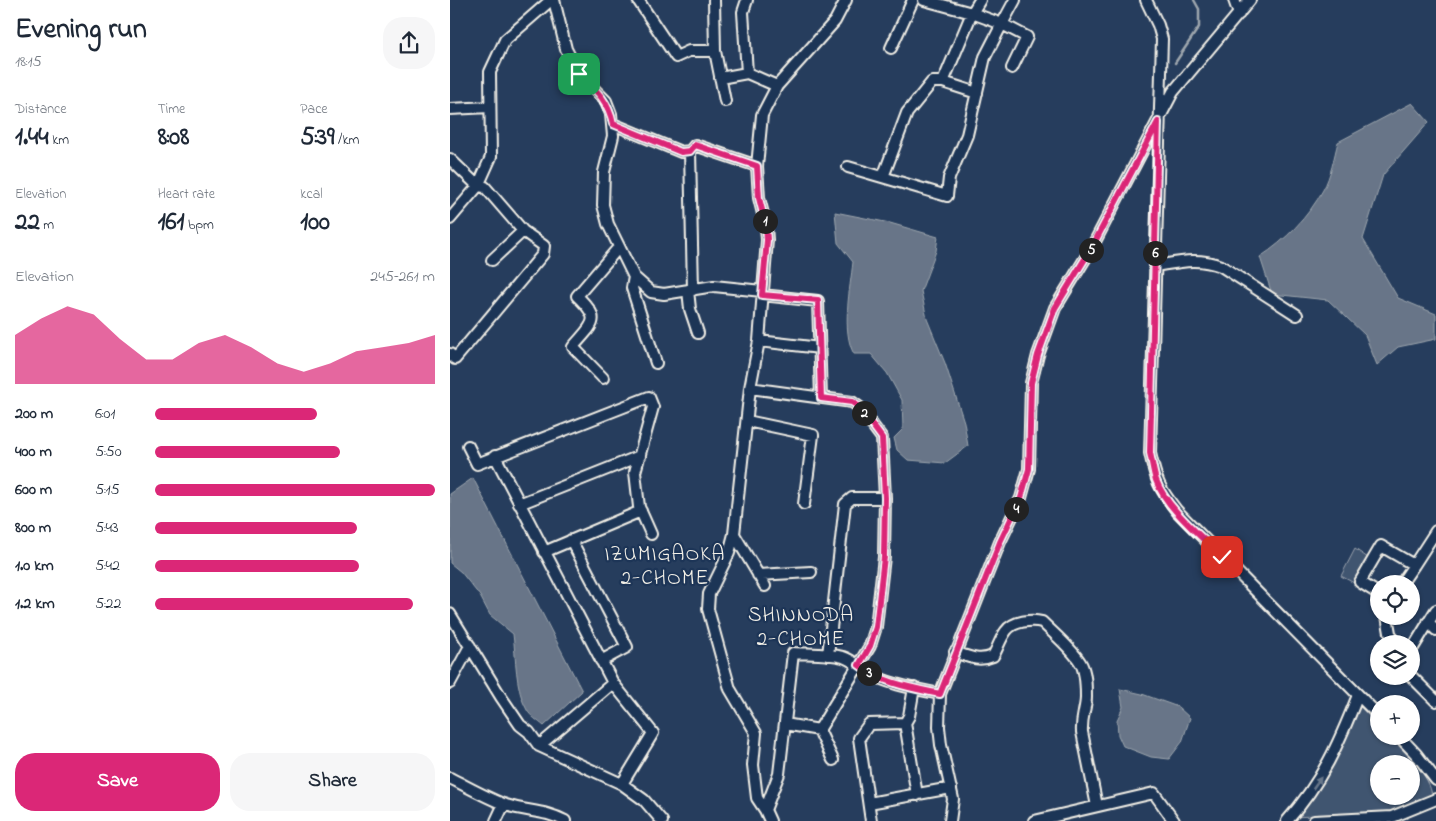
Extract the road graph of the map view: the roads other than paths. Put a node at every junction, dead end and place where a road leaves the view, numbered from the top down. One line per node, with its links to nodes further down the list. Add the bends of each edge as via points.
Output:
1 (552, 0): 26 (street, via 505,40 490,72); 29 (street, via 566,49 579,74 606,101)
2 (638, 0): 18 (street, via 676,57 689,51)
3 (714, 0): 18 (street)
4 (747, 0): 20 (street, via 743,12)
5 (846, 0): 23 (street, via 835,21)
6 (913, 0): 17 (street)
7 (927, 0): 13 (street)
8 (980, 0): 14 (street)
9 (1015, 0): 16 (street)
10 (1146, 0): 28 (street, via 1162,39)
11 (1234, 0): 15 (street)
12 (1250, 0): 15 (street)
13 (952, 4): 14 (street)
14 (972, 13): 16 (street); 22 (street)
15 (1239, 14): 28 (street, via 1173,92)
16 (1002, 24): 19 (street, via 1027,37); 24 (street, via 985,57)
17 (891, 48)
18 (715, 51): 21 (street)
19 (1012, 68)
20 (747, 73): 21 (street); 23 (street)
21 (720, 78): 25 (street)
22 (943, 82): 24 (street); 34 (street, via 932,82 906,113)
23 (777, 86): 32 (street, via 762,116)
24 (976, 93): 34 (street, via 967,135 949,178 947,196)
25 (725, 100)
26 (490, 107): 27 (street); 35 (street, via 491,158)
27 (450, 109)
28 (1158, 122): 40 (street); 78 (street, via 1091,249 1055,308 1031,383 1029,469 1021,498)
29 (613, 124): 30 (street, via 681,152); 38 (street, via 604,172 603,205)
30 (690, 151): 32 (street, via 695,145); 42 (street)
31 (450, 159): 35 (street)
32 (757, 166): 43 (street, via 767,240)
33 (848, 167): 34 (street)
34 (883, 177)
35 (478, 186): 36 (street); 37 (street, via 485,187)
36 (450, 219)
37 (523, 231): 39 (street); 48 (street, via 544,246 543,254 455,359)
38 (619, 247): 41 (street); 50 (street, via 577,296 593,315 592,324 572,347)
39 (492, 260)
40 (1155, 266): 44 (street, via 1208,261); 87 (street, via 1150,453 1156,480 1177,511)
41 (634, 277): 42 (street, via 651,292 664,294); 49 (street, via 632,288)
42 (690, 290): 43 (street, via 714,286); 45 (street, via 690,309)
43 (762, 293): 46 (street); 47 (street, via 818,300)
44 (1297, 315)
45 (698, 333)
46 (759, 341): 47 (street); 51 (street)
47 (820, 348): 52 (street)
48 (450, 354)
49 (656, 362)
50 (603, 378)
51 (750, 388): 52 (street); 53 (street)
52 (821, 398): 57 (street, via 852,402 882,438)
53 (747, 421): 59 (street, via 813,435); 63 (street)
54 (468, 446): 55 (street, via 477,464)
55 (495, 456): 56 (street, via 649,397 653,407); 58 (street)
56 (640, 456): 58 (street); 60 (street, via 635,472)
57 (885, 498): 79 (street, via 852,498 845,504); 81 (street, via 884,557 876,627)
58 (519, 504): 65 (street)
59 (804, 504)
60 (641, 511): 62 (street); 64 (street)
61 (1436, 531): 66 (street)
62 (651, 534)
63 (734, 534): 68 (street); 105 (street, via 729,553 709,594 708,609 730,689 756,733 753,765 757,798)
64 (571, 540): 65 (street); 80 (street, via 627,647)
65 (544, 552): 80 (street)
66 (1414, 565): 69 (street); 71 (street, via 1381,546 1360,582)
67 (810, 572): 68 (street)
68 (758, 575): 70 (street)
69 (1407, 575)
70 (765, 586)
71 (1370, 588)
72 (1436, 610): 74 (street)
73 (450, 614): 77 (street)
74 (1428, 622): 75 (street); 76 (street)
75 (1436, 630)
76 (1420, 636)
77 (470, 646): 82 (street); 94 (street, via 520,725)
78 (955, 652): 86 (street); 104 (street, via 984,660 993,656 1006,630 1035,620 1042,622 1072,654 1080,663 1085,680 1082,732)
79 (828, 655): 81 (street); 91 (street, via 793,653)
80 (601, 661): 83 (street)
81 (859, 665): 85 (street, via 883,680); 92 (street)
82 (450, 683)
83 (613, 683): 94 (street); 98 (street, via 653,733)
84 (1420, 685): 88 (street)
85 (914, 688): 86 (street); 90 (street)
86 (940, 694): 99 (street, via 941,745)
87 (1358, 695): 89 (street); 116 (street, one-way to 87, via 1320,778 1341,739)
88 (1436, 701)
89 (1370, 707)
90 (905, 723): 100 (street); 102 (street, via 870,724 859,738)
91 (785, 724): 92 (street); 105 (street, via 779,774)
92 (819, 730): 95 (street)
93 (1408, 745): 97 (street)
94 (539, 746): 98 (street)
95 (833, 760)
96 (450, 778): 103 (street)
97 (1436, 780)
98 (622, 784): 110 (street, via 644,800)
99 (952, 788): 100 (street); 113 (street)
100 (917, 795): 102 (street)
101 (1436, 799): 107 (street)
102 (869, 803): 112 (street)
103 (504, 804): 106 (street, via 542,811); 108 (street)
104 (1097, 806): 114 (street); 115 (street, via 1154,793)
105 (766, 810): 111 (street)
106 (552, 818): 109 (street)
107 (1395, 818): 117 (street)
108 (496, 821)
109 (565, 821)
110 (662, 821)
111 (770, 821)
112 (872, 821)
113 (950, 821)
114 (1034, 821)
115 (1174, 821)
116 (1286, 821)
117 (1314, 821)

